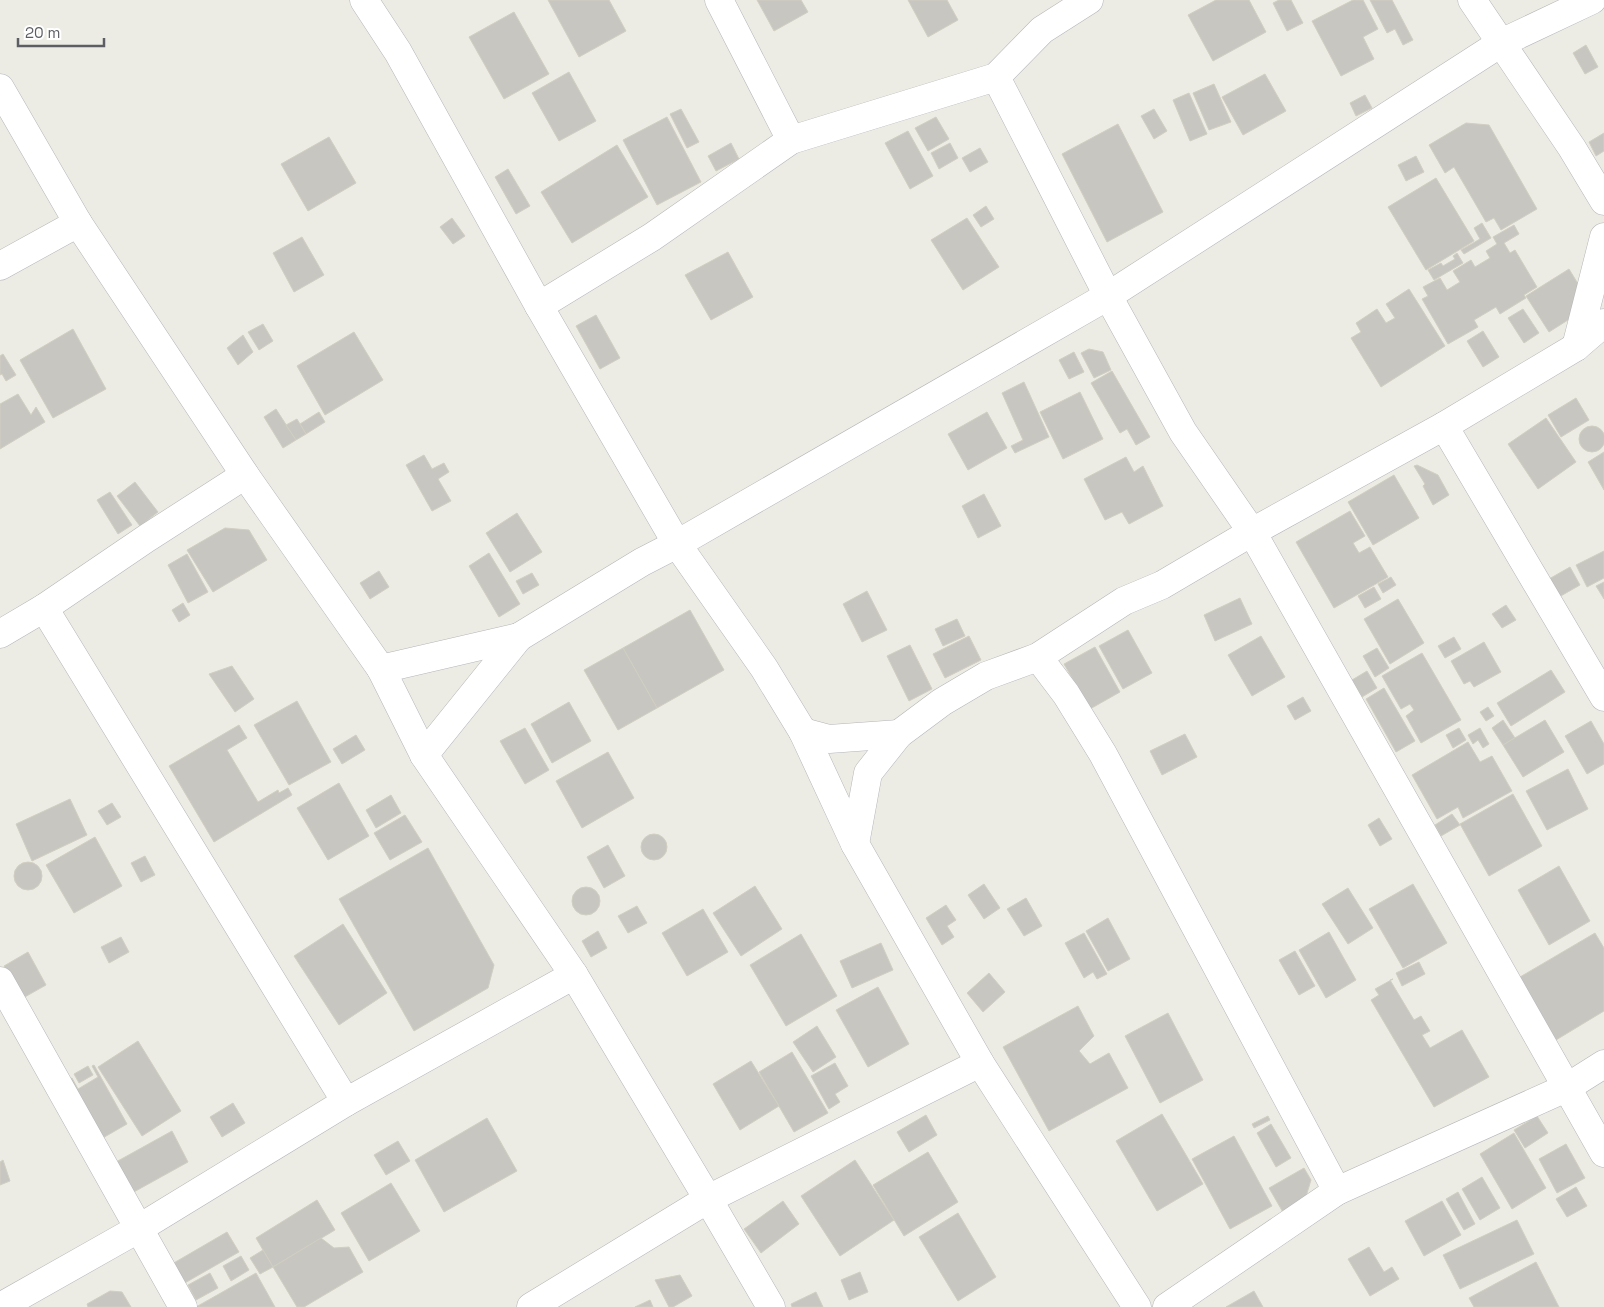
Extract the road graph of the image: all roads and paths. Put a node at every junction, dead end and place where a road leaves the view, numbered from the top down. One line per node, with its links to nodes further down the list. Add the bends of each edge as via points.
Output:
1 (364, 0): 15 (street, via 398,52)
2 (718, 0): 9 (street)
3 (1090, 0): 7 (street, via 1042,30)
4 (1472, 0): 6 (street)
5 (1592, 0): 6 (street)
6 (1501, 43): 10 (street); 14 (street)
7 (996, 77): 9 (street); 14 (street)
8 (0, 88): 11 (street)
9 (791, 140): 15 (street, via 652,238)
10 (1604, 201)
11 (78, 223): 13 (street); 19 (street)
12 (1604, 237): 17 (street)
13 (0, 266)
14 (1108, 296): 20 (street, via 1183,432); 21 (street)
15 (539, 306): 21 (street)
16 (1604, 323): 17 (street)
17 (1576, 347): 18 (street)
18 (1444, 426): 20 (street); 27 (street)
19 (246, 475): 22 (street); 26 (street)
20 (1252, 532): 25 (street, via 1162,585 1124,601); 36 (street)
21 (678, 544): 24 (street, via 642,562); 28 (street, via 764,668)
22 (44, 608): 23 (street); 37 (street)
23 (0, 634)
24 (519, 637): 26 (street); 30 (street)
25 (1038, 657): 29 (street, via 986,676 942,702); 39 (street, via 1066,694 1103,754)
26 (381, 669): 30 (street)
27 (1604, 697)
28 (803, 732): 29 (street, via 829,739); 31 (street)
29 (900, 734): 31 (street, via 868,773)
30 (424, 755): 32 (street)
31 (855, 844): 34 (street)
32 (574, 975): 37 (street); 40 (street)
33 (0, 981): 41 (street)
34 (980, 1063): 40 (street); 46 (street)
35 (1604, 1064): 36 (street)
36 (1566, 1088): 38 (street); 39 (street)
37 (346, 1102): 41 (street)
38 (1604, 1154)
39 (1337, 1191): 47 (street)
40 (708, 1199): 44 (street); 45 (street)
41 (138, 1229): 42 (street); 43 (street)
42 (0, 1307)
43 (183, 1307)
44 (530, 1307)
45 (771, 1307)
46 (1137, 1307)
47 (1167, 1307)

